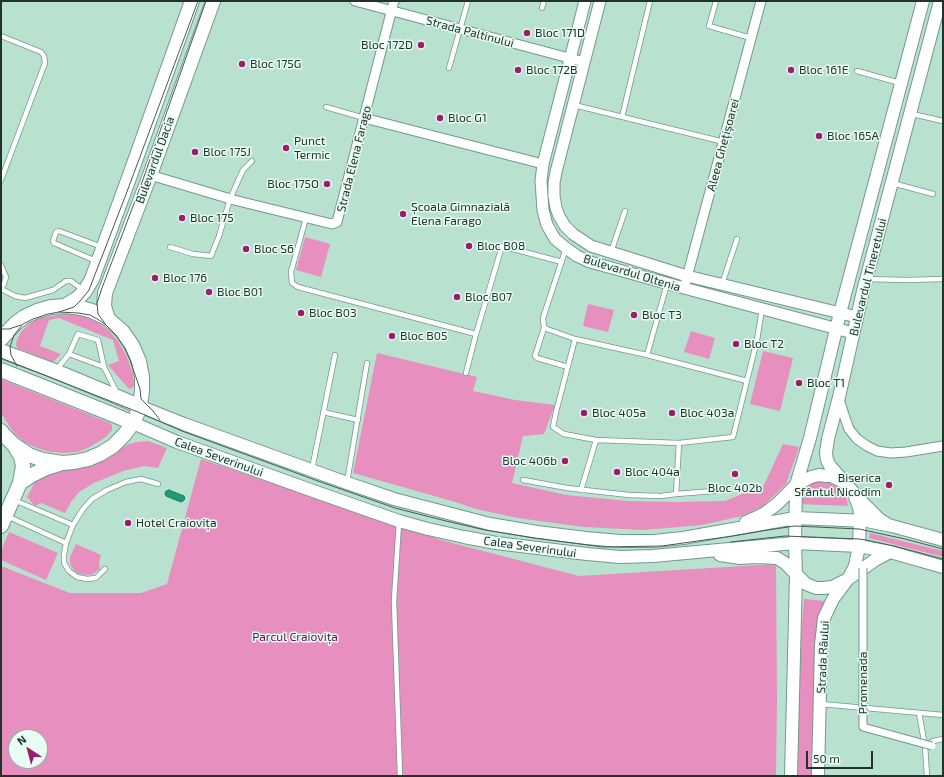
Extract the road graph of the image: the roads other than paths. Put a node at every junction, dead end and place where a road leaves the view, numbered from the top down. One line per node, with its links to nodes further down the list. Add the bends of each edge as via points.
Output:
1 (192, 1): 43 (main road, Bulevardul Dacia)
2 (213, 1): 33 (main road, Bulevardul Dacia)
3 (355, 1): 15 (street, Strada Paltinului)
4 (394, 1): 15 (street, Strada Elena Farago)
5 (468, 1): 16 (lane)
6 (544, 1): 14 (lane)
7 (585, 1): 19 (street, Bulevardul Oltenia)
8 (600, 1): 20 (street, Bulevardul Oltenia)
9 (650, 1): 27 (lane)
10 (716, 1): 18 (lane, via 709,26)
11 (762, 1): 18 (street, Aleea Ghețișoarei)
12 (923, 1): 23 (main road, Bulevardul Tineretului)
13 (940, 1): 26 (main road, Bulevardul Tineretului)
14 (542, 8)
15 (392, 11): 16 (street, Strada Paltinului); 28 (street, Strada Elena Farago)
16 (460, 29): 19 (street, Strada Paltinului); 21 (lane)
17 (1, 36): 34 (lane, via 41,52 44,56 44,63)
18 (751, 38): 30 (street, Aleea Ghețișoarei)
19 (570, 58): 20 (street, Strada Paltinului); 32 (street, Bulevardul Oltenia)
20 (584, 62): 24 (street, Bulevardul Oltenia)
21 (449, 68)
22 (857, 72): 23 (lane)
23 (901, 83): 60 (main road, Bulevardul Tineretului)
24 (573, 105): 27 (lane); 38 (street, Bulevardul Oltenia, via 554,183)
25 (326, 107): 28 (lane)
26 (910, 114): 29 (lane); 35 (main road, Bulevardul Tineretului)
27 (622, 117): 30 (lane)
28 (364, 118): 32 (street); 41 (street, Strada Elena Farago, via 337,222 332,224)
29 (943, 121)
30 (724, 142): 50 (street, Aleea Ghețișoarei)
31 (252, 161): 37 (lane, via 244,170)
32 (544, 164): 39 (street, Bulevardul Oltenia, via 540,181)
33 (150, 175): 37 (street, Strada Elena Farago); 62 (main road, Bulevardul Dacia, via 105,293 104,306)
34 (1, 180)
35 (892, 183): 36 (lane); 51 (main road, Bulevardul Tineretului)
36 (933, 194)
37 (230, 199): 41 (street, Strada Elena Farago); 44 (lane, via 211,256 192,254)
38 (556, 208): 39 (street); 46 (street, Bulevardul Oltenia, via 573,234 591,246)
39 (542, 210): 45 (street, Bulevardul Oltenia, via 555,239)
40 (625, 211): 46 (lane)
41 (306, 218): 66 (lane, via 291,272 292,283 298,288)
42 (737, 240): 54 (lane)
43 (104, 247): 47 (main road, Bulevardul Dacia); 47 (lane, via 56,232 54,243)
44 (170, 247)
45 (566, 248): 48 (lane); 53 (street, Bulevardul Oltenia, via 590,262)
46 (611, 252): 50 (street, Bulevardul Oltenia)
47 (98, 262): 57 (main road, Bulevardul Dacia)
48 (562, 262): 63 (lane, via 543,318); 66 (lane, via 502,246)
49 (1, 266): 56 (lane, via 6,277)
50 (687, 276): 54 (street, Bulevardul Oltenia); 55 (street, Aleea Ghețișoarei)
51 (866, 279): 52 (lane); 61 (main road, Bulevardul Tineretului)
52 (943, 279)
53 (667, 284): 55 (street, Bulevardul Oltenia); 72 (lane)
54 (722, 284): 60 (street, Bulevardul Oltenia)
55 (684, 288): 59 (street, Bulevardul Oltenia)
56 (1, 289): 57 (lane, via 25,298 53,290 66,281 71,281)
57 (85, 291): 58 (main road, Bulevardul Dacia)
58 (65, 306): 62 (main road, Bulevardul Dacia, via 81,308); 67 (main road, Bulevardul Dacia, via 51,307 24,317)
59 (762, 309): 64 (street, Bulevardul Oltenia); 79 (lane)
60 (840, 313): 61 (street, Bulevardul Oltenia); 64 (main road, Bulevardul Tineretului)
61 (857, 316): 65 (main road, Bulevardul Tineretului)
62 (108, 319): 82 (main road, Bulevardul Dacia, via 129,340 139,361 142,390)
63 (544, 328): 68 (lane); 75 (lane, via 535,356)
64 (836, 329): 65 (street, Bulevardul Oltenia); 97 (main road, Bulevardul Tineretului)
65 (853, 333): 80 (main road, Bulevardul Tineretului)
66 (476, 334): 78 (lane)
67 (1, 339)
68 (575, 339): 72 (lane); 75 (lane)
69 (1, 351): 77 (main road, Calea Severinului)
70 (69, 354): 74 (lane); 74 (lane, via 78,334 98,340); 77 (lane)
71 (335, 355): 83 (lane)
72 (647, 355): 79 (lane)
73 (368, 363): 84 (lane)
74 (104, 367): 81 (lane)
75 (568, 367): 87 (lane, via 554,427 564,434)
76 (1, 370): 85 (main road, Calea Severinului)
77 (54, 371): 81 (main road, Calea Severinului)
78 (466, 373)
79 (747, 380): 88 (lane, via 733,437)
80 (839, 397): 90 (street, via 849,430 867,446 891,453); 98 (main road, Bulevardul Tineretului, via 826,453 830,466)
81 (119, 398): 82 (main road, Calea Severinului)
82 (139, 406): 85 (main road); 92 (main road, Calea Severinului)
83 (323, 412): 84 (lane); 92 (lane)
84 (358, 420): 95 (lane)
85 (132, 423): 91 (main road, via 119,441 100,454 88,459); 105 (main road, Calea Severinului, via 177,442)
86 (1, 431): 89 (main road)
87 (596, 440): 88 (lane); 99 (lane)
88 (679, 443): 101 (lane)
89 (13, 444): 91 (main road, via 29,455); 94 (main road, via 23,466)
90 (943, 446)
91 (62, 463): 94 (main road, via 46,468)
92 (311, 471): 95 (main road, Calea Severinului)
93 (522, 480): 99 (lane)
94 (20, 483): 102 (main road)
95 (347, 483): 109 (main road, Calea Severinului, via 394,499 490,524 537,532 586,538 654,541)
96 (158, 484): 107 (lane, via 141,479 107,490 92,499)
97 (796, 485): 98 (main road, via 819,475 831,476); 103 (main road, Bulevardul Tineretului); 109 (main road, via 765,513)
98 (849, 487): 106 (main road, Bulevardul Tineretului, via 859,507); 108 (main road, via 879,519)
99 (581, 490): 101 (lane, via 629,495)
100 (714, 491): 101 (lane)
101 (676, 494)
102 (12, 500): 104 (main road); 107 (lane)
103 (796, 518): 106 (main road, Calea Severinului); 109 (main road, Calea Severinului); 112 (main road, Bulevardul Tineretului)
104 (3, 521): 111 (lane)
105 (400, 521): 114 (main road, Calea Severinului, via 496,543 588,554 620,557); 127 (lane, via 394,601)
106 (860, 521): 108 (main road, Calea Severinului); 113 (main road, Bulevardul Tineretului)
107 (73, 525): 111 (lane)
108 (892, 526): 110 (main road, Calea Severinului)
109 (726, 530)
110 (943, 540)
111 (66, 543): 118 (lane, via 64,563 77,577 96,578)
112 (795, 544): 113 (main road, Calea Severinului); 114 (main road, Calea Severinului); 119 (main road)
113 (859, 546): 115 (main road, Calea Severinului); 120 (main road, Strada Râului, via 855,566)
114 (695, 552): 119 (main road, via 740,558 777,558)
115 (890, 552): 116 (main road, Calea Severinului); 117 (main road)
116 (943, 567)
117 (863, 568): 120 (main road); 126 (street, Promenada, bridge, via 863,727)
118 (105, 569)
119 (796, 575): 120 (main road, via 806,584 816,588 832,587); 128 (main road)
120 (848, 579): 121 (main road, Strada Râului, via 833,599 824,618)
121 (820, 704): 122 (lane); 129 (main road, Strada Râului)
122 (919, 713): 123 (lane); 124 (lane)
123 (943, 715)
124 (923, 733): 126 (lane); 126 (lane)
125 (943, 739): 126 (lane)
126 (930, 744): 130 (lane)
127 (400, 776)
128 (791, 776)
129 (818, 776)
130 (927, 776)

